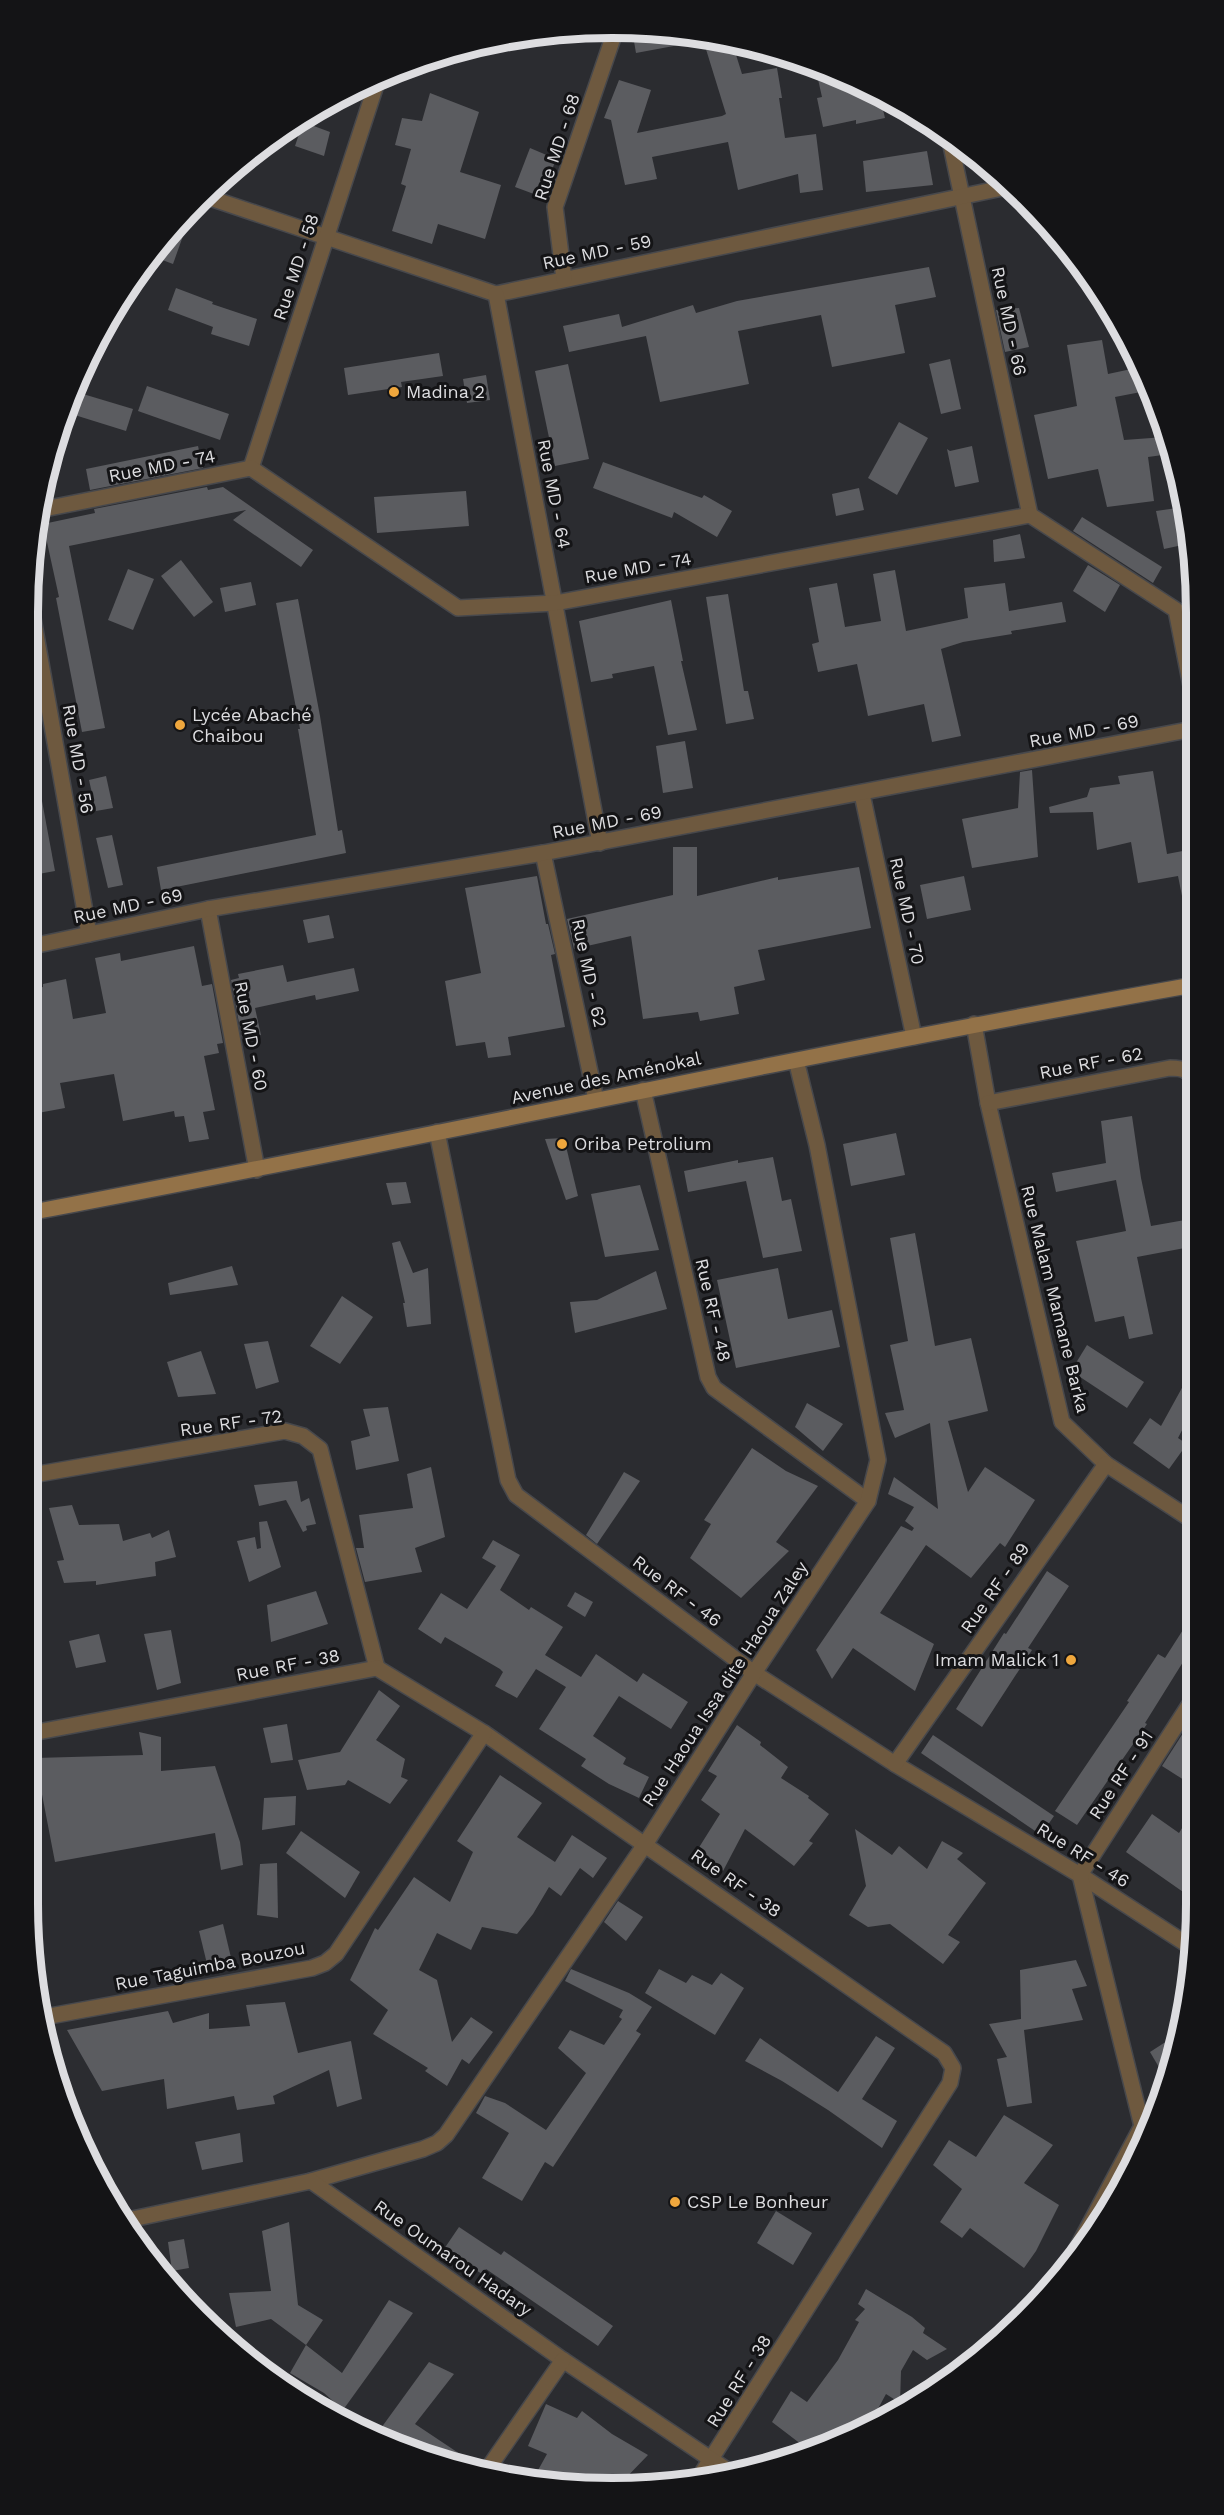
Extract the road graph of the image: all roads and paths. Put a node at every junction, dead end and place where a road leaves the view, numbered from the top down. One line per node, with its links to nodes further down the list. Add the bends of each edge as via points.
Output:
1 (613, 38): 8 (street, Rue MD - 68, via 555,207)
2 (375, 89): 7 (street, Rue MD - 58)
3 (952, 149): 5 (street, Rue MD - 66)
4 (999, 188): 5 (street, Rue MD - 59)
5 (962, 196): 8 (street, Rue MD - 59); 12 (street, Rue MD - 66)
6 (213, 199): 7 (street)
7 (327, 237): 9 (street); 10 (street, Rue MD - 58)
8 (564, 279): 9 (street, Rue MD - 59)
9 (496, 294): 13 (street, Rue MD - 64)
10 (251, 468): 11 (street, Rue MD - 74); 13 (street, Rue MD - 74, via 458,608)
11 (47, 508)
12 (1030, 515): 13 (street, Rue MD - 74); 15 (street, via 1176,610)
13 (555, 603): 18 (street, Rue MD - 64)
14 (38, 646): 21 (street, Rue MD - 56)
15 (1186, 661)
16 (1186, 730): 17 (street, Rue MD - 69)
17 (862, 794): 18 (street, Rue MD - 69); 25 (street, Rue MD - 70)
18 (600, 843): 19 (street, Rue MD - 69)
19 (543, 853): 20 (street, Rue MD - 69); 29 (street, Rue MD - 62)
20 (208, 909): 21 (street, Rue MD - 69); 32 (street, Rue MD - 60)
21 (89, 934): 22 (street, Rue MD - 69)
22 (38, 946)
23 (1186, 986): 24 (main road, Avenue des Aménokal)
24 (974, 1024): 25 (main road, Avenue des Aménokal); 30 (street, Rue Malam Mamane Barka)
25 (914, 1037): 28 (main road, Avenue des Aménokal)
26 (798, 1068): 36 (street, Rue Haoua Issa dite Haoua Zaley, via 817,1145 878,1460)
27 (1186, 1070): 30 (street, Rue RF - 62, via 1170,1068)
28 (643, 1089): 29 (main road, Avenue des Aménokal); 36 (street, Rue RF - 48, via 708,1377 714,1388)
29 (596, 1100): 31 (main road, Avenue des Aménokal)
30 (988, 1103): 34 (street, Rue Malam Mamane Barka, via 1062,1422)
31 (437, 1132): 32 (main road, Avenue des Aménokal); 39 (street, Rue RF - 46, via 508,1479 516,1495)
32 (257, 1170): 33 (main road, Avenue des Aménokal)
33 (38, 1211)
34 (1106, 1464): 37 (street, Rue Malam Mamane Barka); 43 (street, Rue RF - 89)
35 (38, 1474): 38 (street, Rue RF - 72, via 285,1431 303,1436 320,1449)
36 (868, 1500): 39 (street, Rue Haoua Issa dite Haoua Zaley)
37 (1186, 1516)
38 (377, 1668): 41 (street, Rue RF - 38); 42 (street, Rue RF - 38)
39 (754, 1673): 43 (street, Rue RF - 46); 44 (street, Rue Haoua Issa dite Haoua Zaley)
40 (1186, 1715): 45 (street, Rue RF - 91)
41 (38, 1732)
42 (484, 1733): 44 (street, Rue RF - 38); 47 (street, Rue Taguimba Bouzou, via 336,1953 325,1963)
43 (895, 1764): 45 (street, Rue RF - 46)
44 (646, 1843): 49 (street, Rue Haoua Issa dite Haoua Zaley, via 446,2135 423,2149); 52 (street, Rue RF - 38, via 944,2053 953,2068 950,2083)
45 (1080, 1875): 46 (street, Rue RF - 46); 48 (street)
46 (1185, 1943)
47 (49, 2016)
48 (1146, 2115)
49 (311, 2181): 50 (street); 51 (street, Rue Oumarou Hadary)
50 (132, 2219)
51 (563, 2360): 52 (street, Rue Oumarou Hadary); 53 (street)
52 (712, 2459): 54 (street, Rue Oumarou Hadary); 55 (street, Rue RF - 38)
53 (491, 2464)
54 (722, 2466)
55 (705, 2470)

